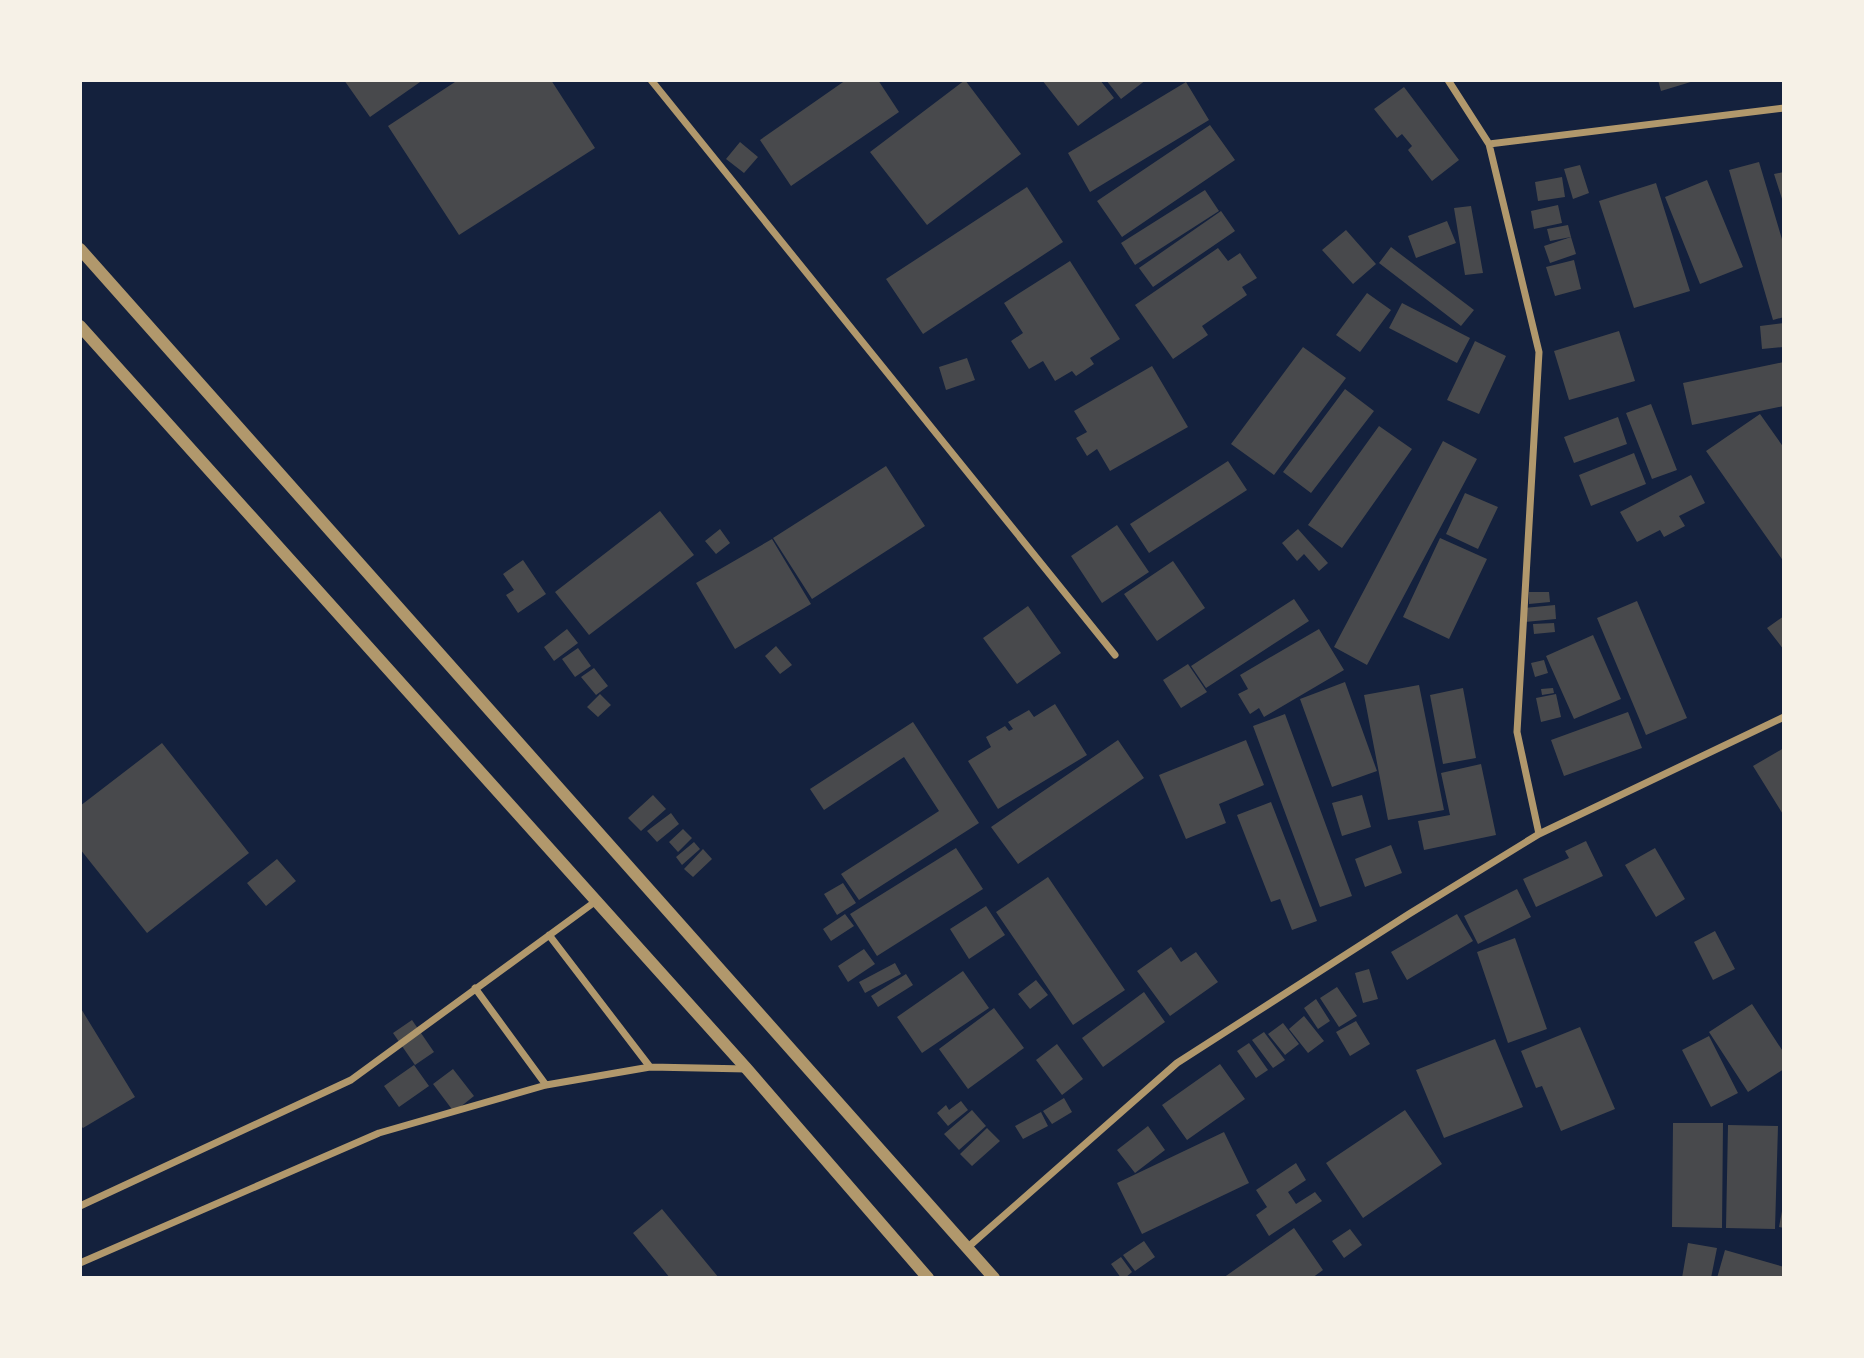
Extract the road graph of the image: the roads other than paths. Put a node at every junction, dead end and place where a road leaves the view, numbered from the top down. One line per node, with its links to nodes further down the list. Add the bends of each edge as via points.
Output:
1 (651, 80): 7 (street)
2 (1448, 80): 4 (street)
3 (1783, 108): 4 (street)
4 (1489, 144): 9 (street, via 1539,352 1517,732)
5 (80, 249): 17 (street)
6 (80, 326): 10 (street)
7 (1115, 654)
8 (1783, 717): 9 (street)
9 (1539, 834): 17 (street, via 1177,1063)
10 (596, 901): 11 (street); 14 (street)
11 (549, 934): 12 (street); 13 (street)
12 (475, 988): 15 (street); 16 (street, via 351,1080)
13 (650, 1067): 14 (street); 15 (street)
14 (747, 1069): 19 (street)
15 (546, 1085): 18 (street, via 379,1133)
16 (80, 1206)
17 (967, 1248): 20 (street)
18 (80, 1263)
19 (928, 1278)
20 (994, 1278)

